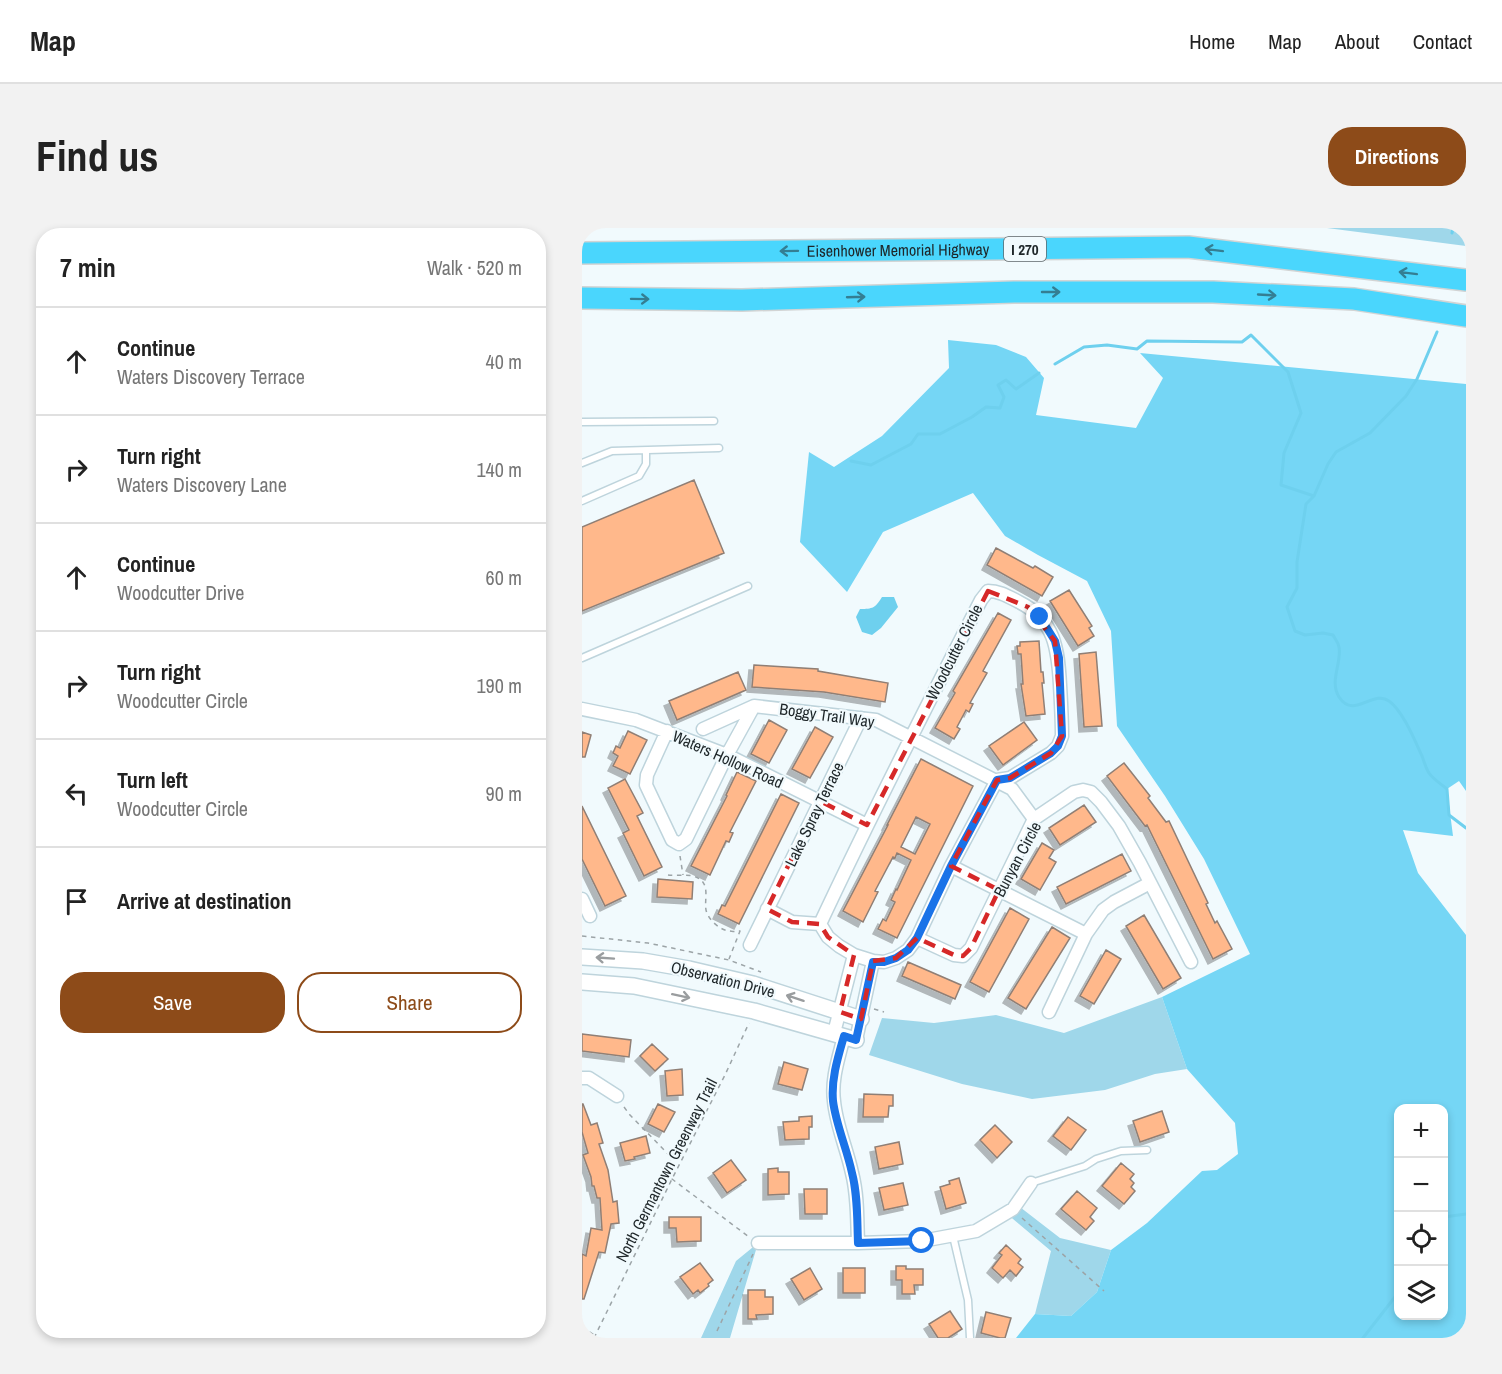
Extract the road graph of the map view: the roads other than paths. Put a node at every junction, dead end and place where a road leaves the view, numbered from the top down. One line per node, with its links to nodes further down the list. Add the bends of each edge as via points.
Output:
1 (582, 253): 2 (highway, Eisenhower Memorial Highway / I 270, one-way to 1, via 1188,247)
2 (1466, 280)
3 (582, 298): 4 (highway, one-way to 4, via 742,300 1014,292 1213,292 1354,299)
4 (1466, 316)
5 (714, 421): 6 (lane)
6 (582, 422)
7 (719, 448): 8 (lane)
8 (646, 451): 9 (lane, via 612,451); 10 (lane, via 646,464 639,476)
9 (582, 463)
10 (582, 501)
11 (748, 586): 12 (lane)
12 (582, 658)
13 (754, 706): 15 (street, Boggy Trail Way); 16 (street); 19 (street)
14 (583, 710): 17 (street, Waters Hollow Road, via 636,720)
15 (861, 718): 18 (street, Boggy Trail Way, via 876,720); 21 (street, Lake Spray Terrace)
16 (703, 729)
17 (667, 731): 19 (street, Waters Hollow Road); 19 (street, via 646,784 672,840 679,844 686,839)
18 (911, 737): 20 (street, Boggy Trail Way); 20 (street, Woodcutter Circle, via 985,594 999,593 1028,607 1040,617 1055,641 1062,736 1051,753 1010,778); 23 (street, Woodcutter Circle)
19 (727, 755): 21 (street, Waters Hollow Road)
20 (997, 780): 22 (street, Boggy Trail Way, via 1012,789); 24 (street)
21 (820, 801): 23 (street, Waters Hollow Road); 28 (street, Lake Spray Terrace)
22 (1034, 819): 25 (street, Bunyan Circle, via 1074,792 1091,792 1119,826); 26 (street, Bunyan Circle)
23 (867, 825): 30 (street, Woodcutter Circle)
24 (951, 866): 26 (street); 32 (street)
25 (1150, 883): 31 (street, via 1103,910); 37 (street, Bunyan Circle)
26 (999, 890): 31 (street); 32 (street, Bunyan Circle, via 971,948 963,956)
27 (582, 899): 29 (street)
28 (767, 909): 30 (street, via 792,922); 33 (street, Lake Spray Terrace)
29 (590, 916)
30 (820, 924): 34 (street, via 828,937)
31 (1086, 934): 40 (street)
32 (917, 938): 36 (street, via 896,958)
33 (750, 945)
34 (854, 954): 36 (street); 39 (street)
35 (582, 957): 39 (street, Observation Drive, one-way to 35, via 753,984 689,969)
36 (873, 962): 41 (street)
37 (1191, 962)
38 (582, 982): 42 (street, Observation Drive, one-way to 42, via 634,986 754,1011)
39 (840, 1012): 41 (street, Observation Drive); 42 (street)
40 (1049, 1012)
41 (861, 1019): 42 (street)
42 (845, 1037): 49 (street, via 836,1068 833,1100 853,1174)
43 (582, 1078): 44 (street, via 589,1078)
44 (617, 1096)
45 (1147, 1150): 46 (lane, via 1121,1151)
46 (1031, 1182): 47 (street, via 1013,1209 976,1231)
47 (952, 1235): 49 (street, via 922,1241); 50 (lane, via 968,1300)
48 (758, 1243): 49 (street)
49 (858, 1243)
50 (970, 1338)

